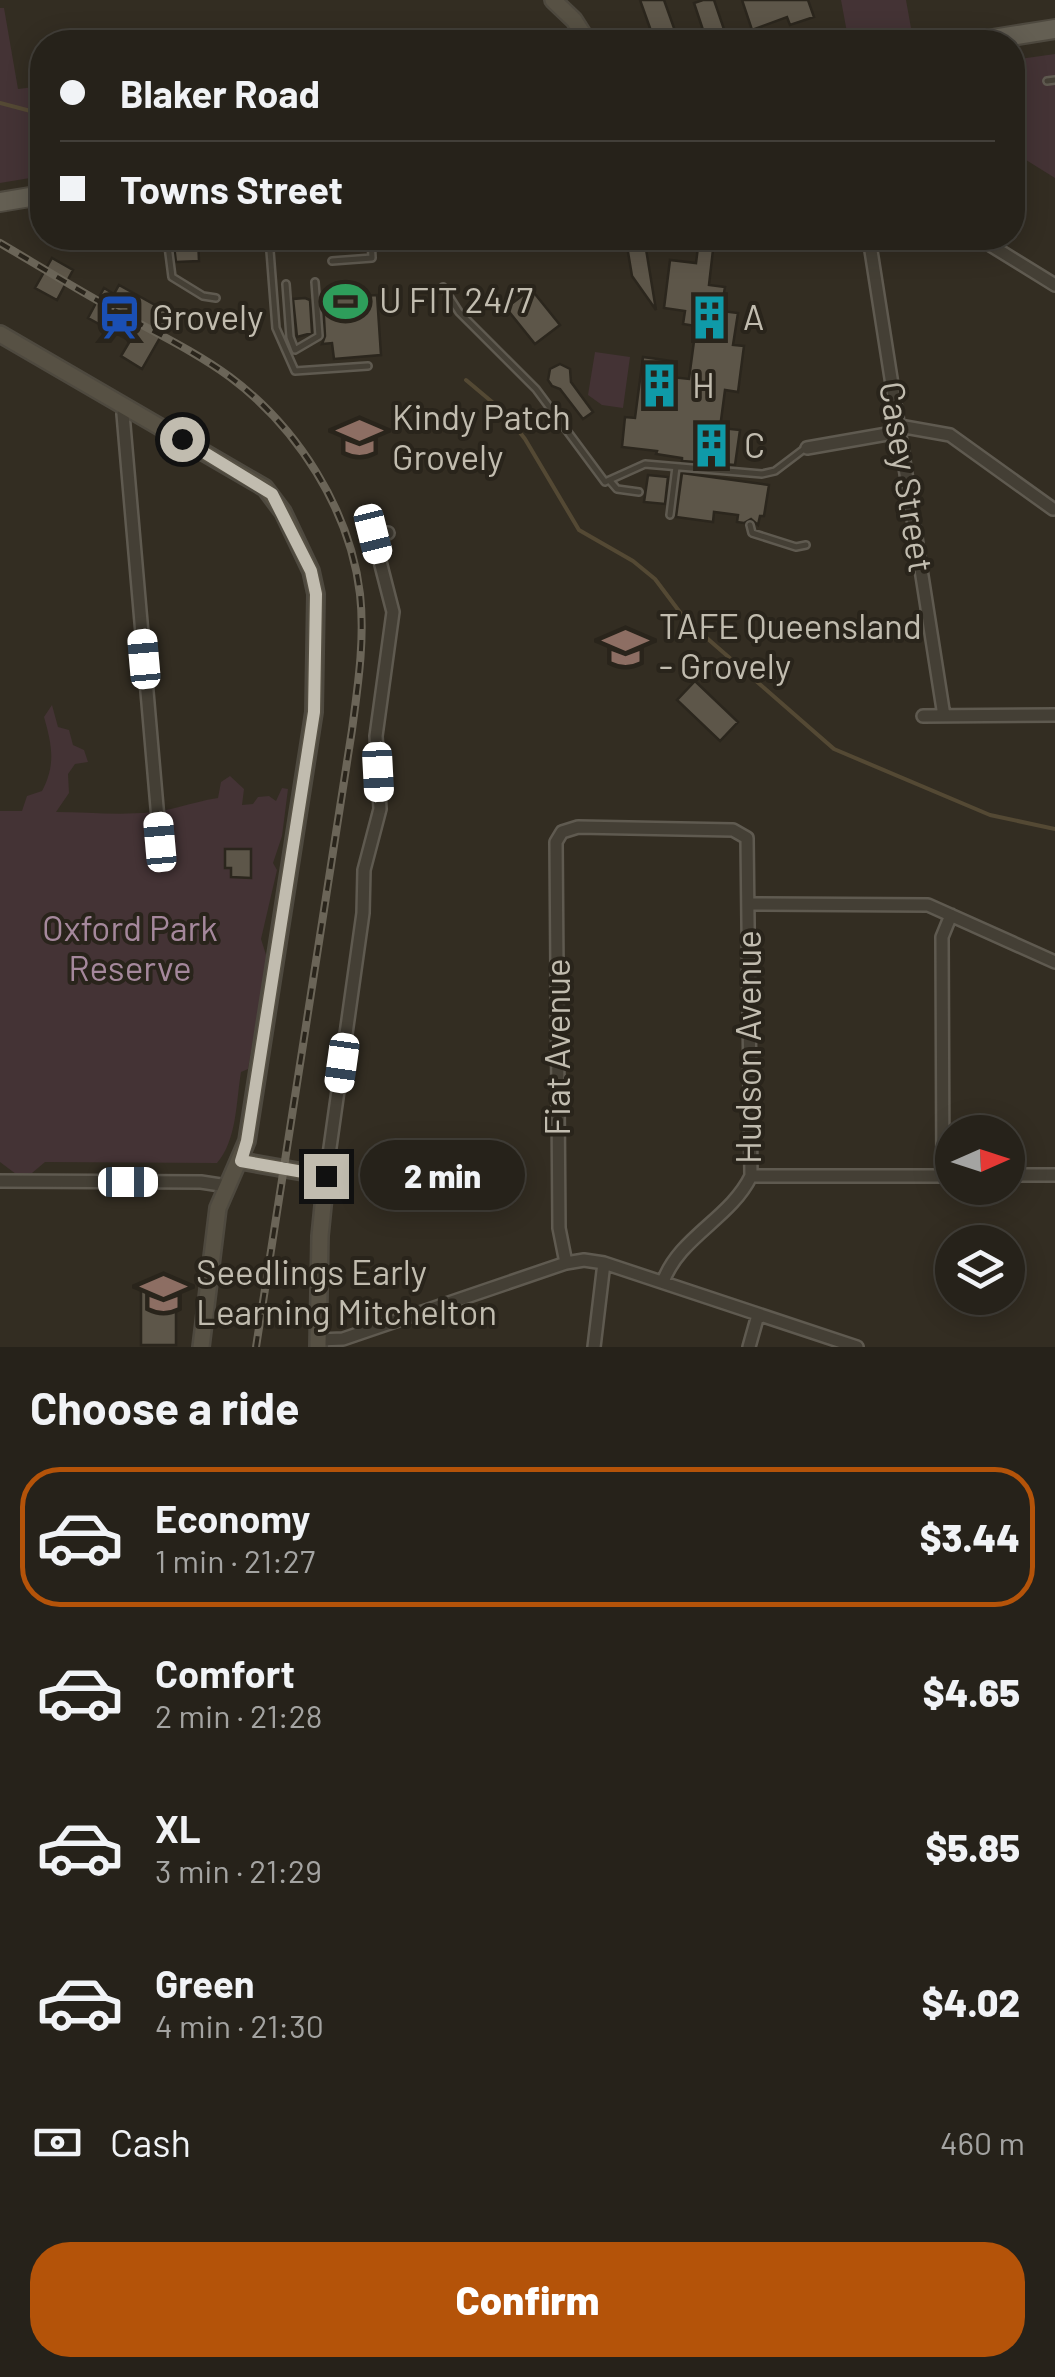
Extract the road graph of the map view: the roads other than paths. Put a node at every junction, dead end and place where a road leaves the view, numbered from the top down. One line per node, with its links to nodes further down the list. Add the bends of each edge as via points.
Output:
1 (553, 0): 3 (street)
2 (1055, 29): 4 (main road)
3 (580, 30)
4 (1025, 34)
5 (30, 198): 6 (main road)
6 (0, 202)
7 (169, 250): 17 (lane, via 172,278)
8 (270, 250): 19 (lane, via 276,328 295,371)
9 (372, 250): 12 (lane, via 372,258)
10 (871, 250): 21 (street, Casey Street)
11 (998, 250): 15 (street)
12 (332, 261)
13 (315, 282): 14 (lane, via 319,336 296,350)
14 (286, 284)
15 (1055, 285)
16 (444, 287): 24 (lane, via 459,312 536,390 603,481)
17 (216, 298)
18 (0, 334): 20 (street)
19 (368, 366)
20 (126, 407): 35 (street); 40 (street, via 265,488 283,512 316,594 314,712)
21 (898, 430): 22 (street); 26 (street, via 950,435); 33 (street, Casey Street)
22 (807, 448): 23 (lane, via 762,474)
23 (676, 467): 24 (lane, via 636,465); 27 (lane)
24 (610, 481): 25 (lane, via 618,490)
25 (639, 492)
26 (1054, 511)
27 (670, 515)
28 (750, 525): 30 (lane, via 752,533)
29 (388, 532): 43 (street, via 373,534 393,612 376,736 380,808 364,870)
30 (806, 545)
31 (1055, 715): 33 (street)
32 (924, 716): 33 (street)
33 (944, 716)
34 (747, 838): 36 (street, Hudson Avenue); 48 (street, Fiat Avenue, via 717,828 578,827 556,842 558,1208)
35 (160, 842)
36 (750, 904): 37 (street, via 914,903); 44 (street, Hudson Avenue)
37 (951, 915): 38 (street); 39 (street, via 942,937)
38 (1055, 962)
39 (946, 1115)
40 (241, 1161): 43 (street); 47 (street)
41 (1025, 1175): 42 (street)
42 (1055, 1175)
43 (326, 1176): 52 (street)
44 (751, 1176): 45 (street); 50 (street, Hudson Avenue, via 742,1196 680,1252)
45 (935, 1176)
46 (0, 1181): 47 (street)
47 (227, 1186): 53 (street, via 218,1208)
48 (566, 1263): 49 (street); 52 (street)
49 (604, 1263): 50 (street); 54 (street)
50 (663, 1282): 51 (street)
51 (758, 1316): 55 (street); 56 (street)
52 (319, 1344)
53 (200, 1347)
54 (594, 1347)
55 (749, 1347)
56 (858, 1347)

